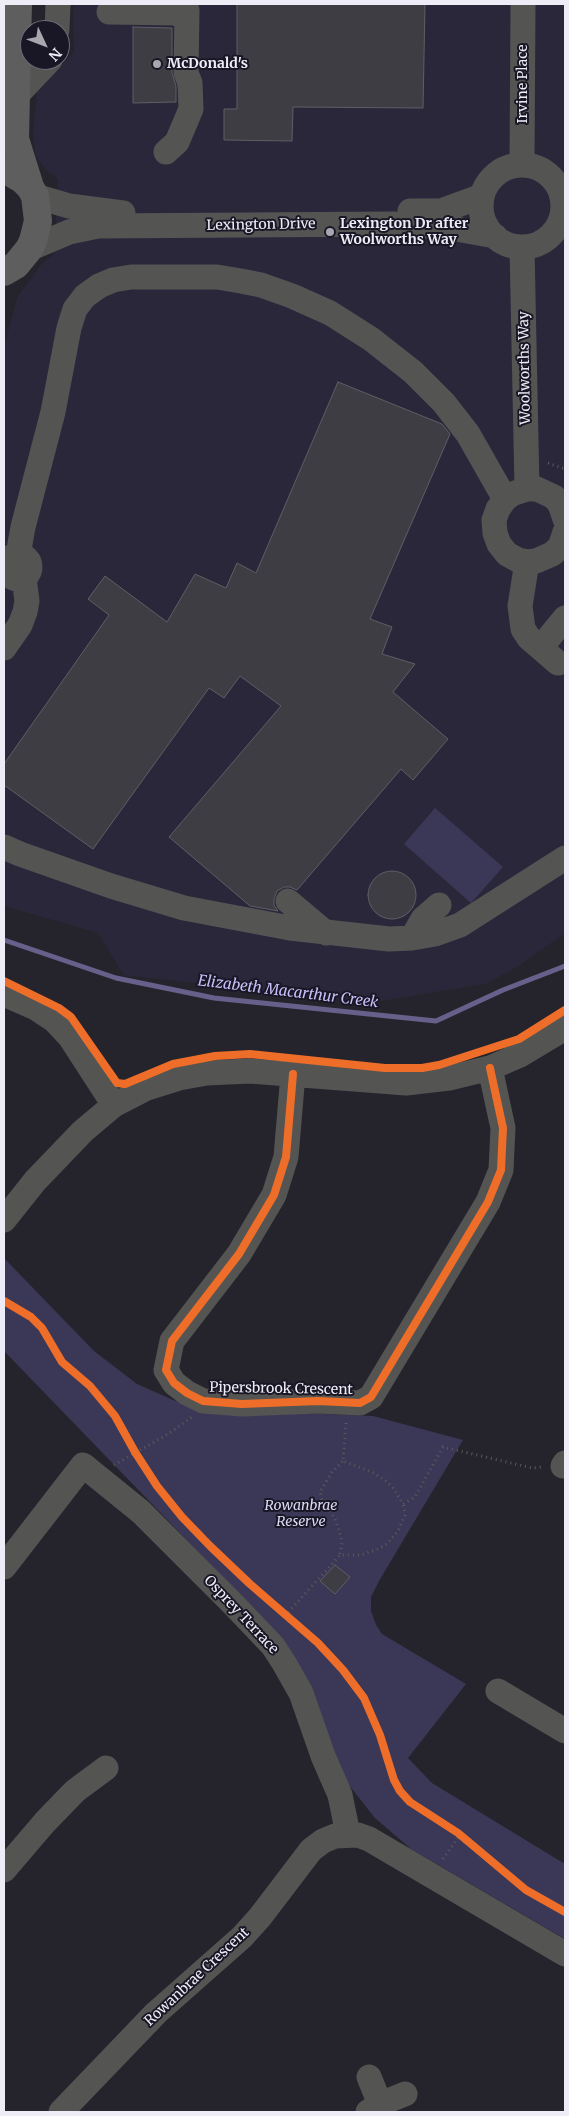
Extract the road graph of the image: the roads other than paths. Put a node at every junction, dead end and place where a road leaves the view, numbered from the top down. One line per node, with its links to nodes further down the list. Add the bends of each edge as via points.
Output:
1 (18, 4): 8 (main road)
2 (58, 4): 6 (street)
3 (523, 4): 10 (street, Irvine Place)
4 (109, 12): 5 (street)
5 (185, 12): 9 (street, via 186,73 190,83 191,109 177,142)
6 (58, 20)
7 (41, 70): 8 (street)
8 (16, 96): 12 (main road, via 14,139)
9 (166, 152)
10 (522, 164): 13 (street, via 544,171); 14 (street, via 502,170 489,181)
11 (4, 169): 12 (main road, via 23,180)
12 (32, 191): 14 (street, Lexington Drive, via 69,206 129,214 441,211); 17 (main road, via 38,221)
13 (563, 194): 16 (street, via 563,210 557,228 542,242)
14 (482, 196): 15 (street, via 483,222)
15 (495, 236): 16 (street, via 503,243); 17 (street, Lexington Drive, via 444,227 393,224 98,226 68,232)
16 (522, 247): 18 (street, Woolworths Way)
17 (13, 268)
18 (527, 489): 19 (street); 20 (street, via 546,492)
19 (505, 499): 22 (street, via 494,520 494,533 507,554); 23 (street, via 468,434 444,402 392,355 330,313 292,296 241,281 217,277 131,277 99,286 85,296 75,310 53,412)
20 (564, 508)
21 (563, 543): 22 (street, via 543,559)
22 (527, 562): 25 (street, via 520,617 522,629)
23 (13, 566): 26 (street, via 27,601 20,625)
24 (565, 618): 25 (street)
25 (538, 639): 27 (street)
26 (4, 648)
27 (558, 663)
28 (4, 847): 32 (street, via 102,883 184,908 275,926)
29 (565, 858): 33 (street, via 460,925)
30 (288, 900): 32 (street)
31 (439, 905): 33 (street, via 423,919)
32 (326, 932): 33 (street, via 389,939)
33 (412, 938)
34 (4, 994): 38 (street, via 54,1020 70,1037)
35 (565, 1028): 36 (street, via 520,1055)
36 (490, 1068): 37 (street, via 449,1078 406,1083); 37 (street, Pipersbrook Crescent, via 503,1128 501,1170 488,1202 371,1397 360,1403 242,1404 204,1401 180,1388 166,1370 172,1341 239,1254 274,1195 286,1157)
37 (293, 1074): 38 (street, via 207,1073 155,1086)
38 (114, 1105): 39 (street, via 76,1138)
39 (4, 1220)
40 (4, 1567): 44 (street, Osprey Terrace, via 89,1470 141,1512 273,1646 301,1693 340,1795)
41 (498, 1691): 42 (street)
42 (565, 1731)
43 (106, 1768): 45 (street, via 75,1791)
44 (348, 1834): 46 (street, via 369,1839); 50 (street, Rowanbrae Crescent, via 323,1841 312,1850 242,1937 156,2013)
45 (4, 1870)
46 (565, 1954)
47 (369, 2077): 49 (street)
48 (405, 2094): 49 (street)
49 (374, 2108)
50 (61, 2112)

